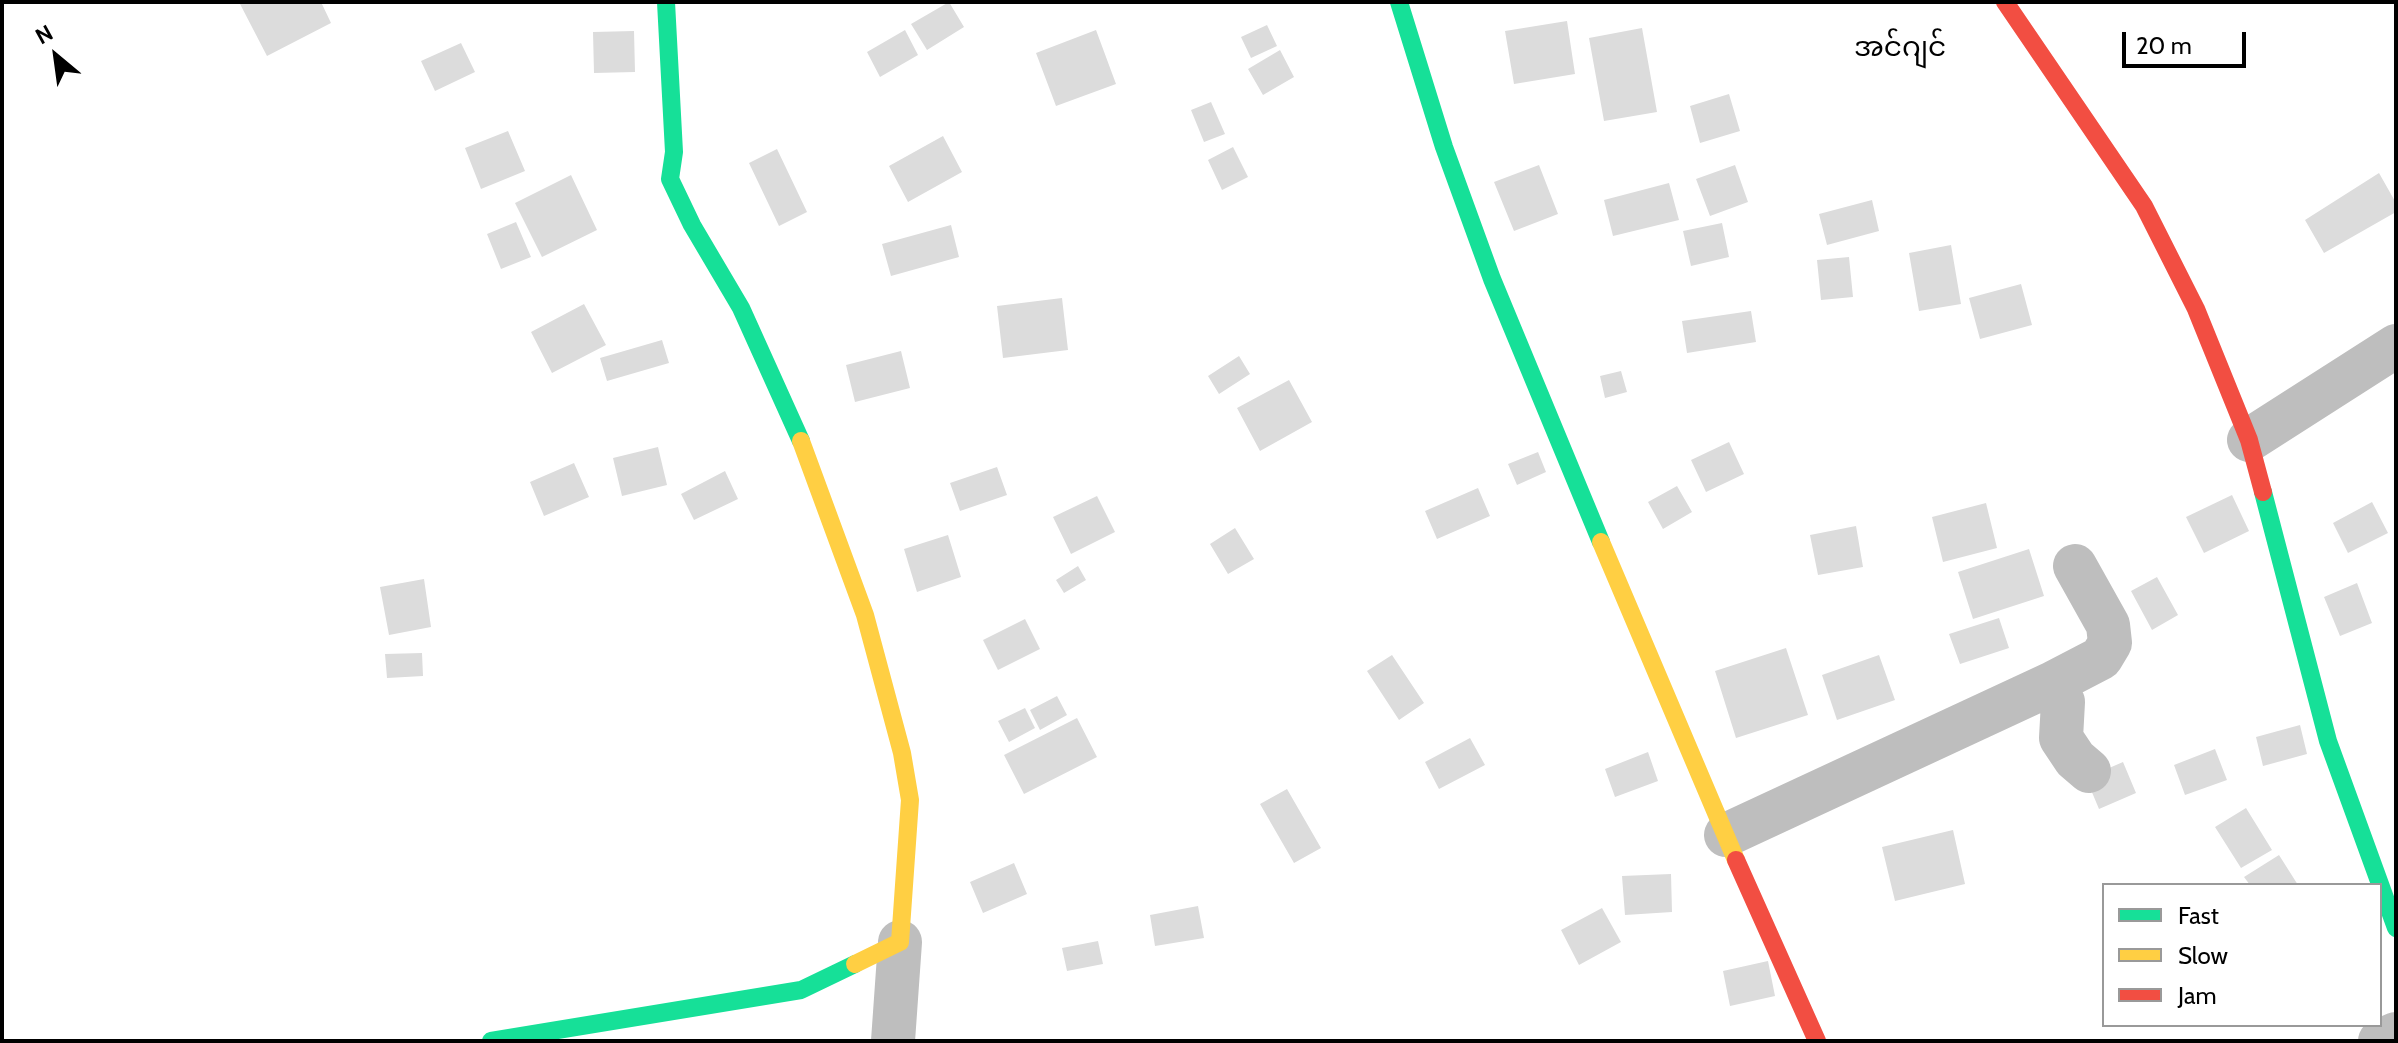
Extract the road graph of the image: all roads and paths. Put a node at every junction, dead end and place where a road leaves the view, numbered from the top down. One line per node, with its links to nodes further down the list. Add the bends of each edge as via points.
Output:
1 (666, 2): 13 (street, via 674,152 670,179 741,308 794,421 865,615 902,753 910,800)
2 (1399, 2): 9 (street, via 1492,279)
3 (2005, 2): 5 (street, via 2144,206 2196,309)
4 (2396, 346): 5 (street)
5 (2249, 440): 10 (street, via 2328,741)
6 (2075, 566): 7 (street, via 2108,625 2110,643 2101,658)
7 (2051, 684): 8 (street, via 2063,702 2061,738); 9 (street)
8 (2089, 771)
9 (1726, 835): 17 (street)
10 (2380, 883)
11 (2382, 890): 12 (street)
12 (2396, 928)
13 (900, 942): 15 (street, via 801,990); 16 (street)
14 (2396, 1034): 18 (street)
15 (491, 1041)
16 (893, 1041)
17 (1817, 1041)
18 (2380, 1041)

